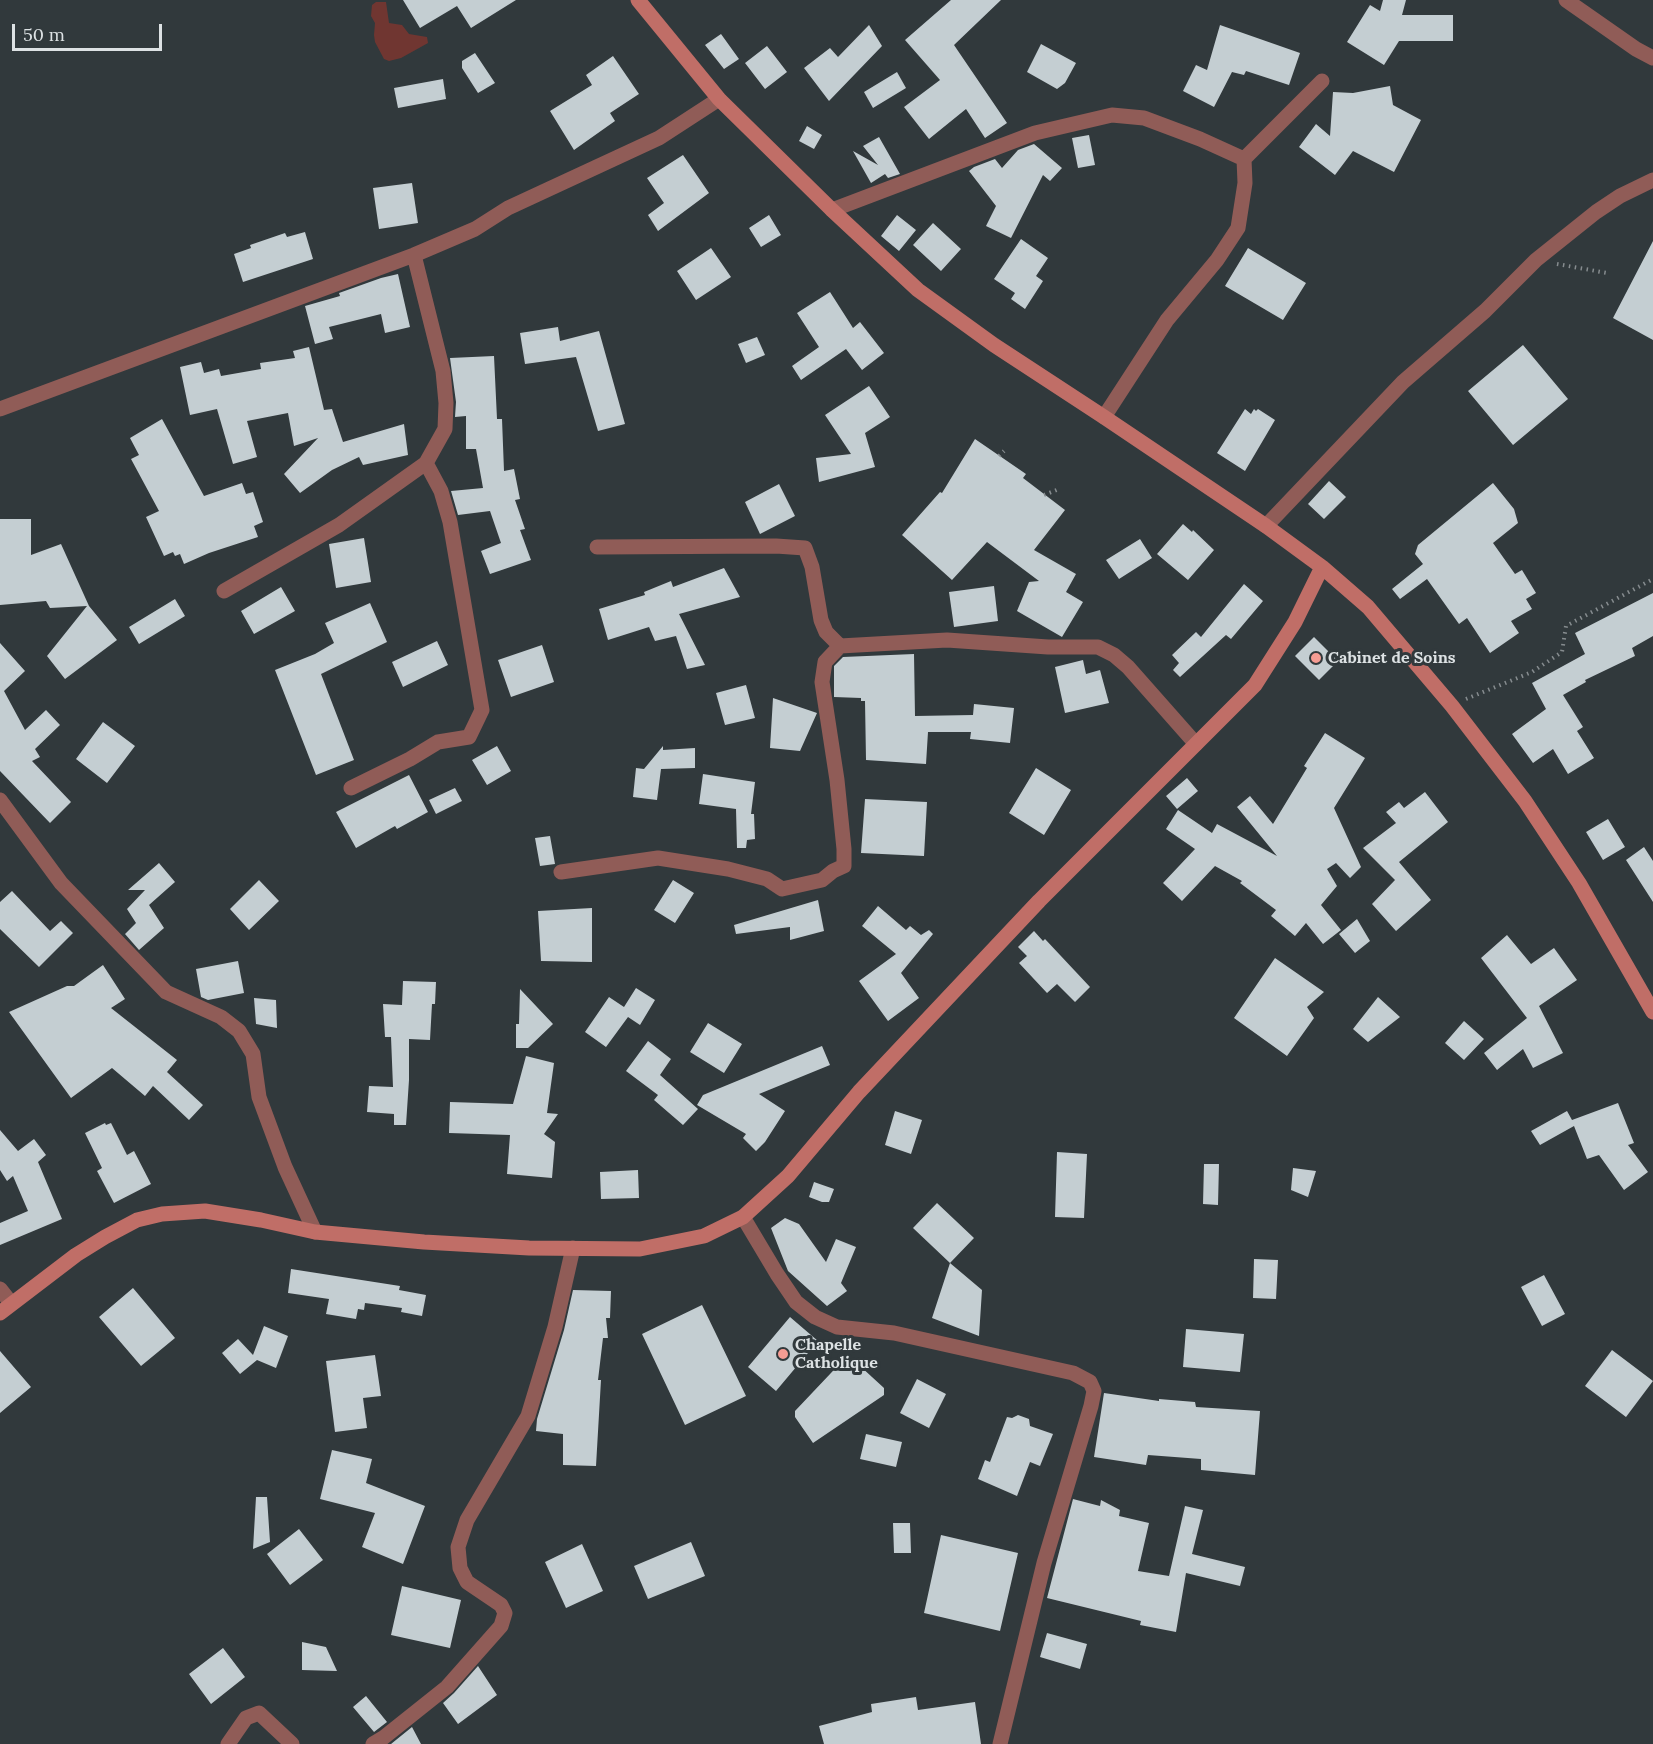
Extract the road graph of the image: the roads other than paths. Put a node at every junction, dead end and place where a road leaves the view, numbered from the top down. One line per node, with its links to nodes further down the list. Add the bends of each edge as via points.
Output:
1 (638, 0): 5 (street)
2 (1566, 0): 3 (street)
3 (1653, 58)
4 (1322, 81): 6 (street)
5 (719, 99): 8 (street); 9 (street, via 659,138)
6 (1244, 159): 8 (street, via 1144,118 1112,115 1035,133); 11 (street, via 1245,183 1238,228 1167,320)
7 (1653, 180): 13 (street, via 1596,212 1536,260 1485,311 1403,382)
8 (832, 210): 11 (street, via 918,290)
9 (414, 255): 10 (street); 12 (street, via 443,371 446,403 445,429)
10 (0, 409)
11 (1104, 417): 13 (street)
12 (426, 464): 16 (street, via 339,525); 19 (street, via 441,491 450,522 482,711 469,737 438,742)
13 (1266, 526): 15 (street)
14 (597, 547): 17 (street, via 805,548 821,620 826,632)
15 (1322, 567): 18 (street, via 1295,622 1255,685); 22 (street, via 1368,607 1452,706 1525,801 1579,883)
16 (224, 591)
17 (840, 646): 18 (street, via 947,640 1098,647 1128,667); 21 (street, via 825,662 822,682 837,780 844,866 822,880 782,889 767,879 728,869 658,858)
18 (1196, 744): 23 (street, via 1039,901 859,1092 788,1176)
19 (351, 788)
20 (0, 800): 24 (street, via 61,883 166,992 221,1017 239,1031 253,1054 259,1097 281,1157)
21 (561, 872)
22 (1653, 1012)
23 (743, 1217): 25 (street, via 704,1236 640,1249); 31 (street, via 796,1302 815,1317 837,1327 894,1332 1073,1373 1090,1382 1094,1391 1091,1406 1044,1563)
24 (315, 1232): 25 (street, via 424,1242); 27 (street, via 205,1210 162,1214 105,1237)
25 (573, 1248): 30 (street, via 555,1327 528,1416 468,1520 458,1547 460,1568 468,1582 501,1605 505,1613 501,1626 447,1687)
26 (0, 1289): 27 (street)
27 (6, 1308)
28 (228, 1744): 29 (street, via 246,1718 259,1713)
29 (292, 1744)
30 (373, 1744)
31 (1000, 1744)

